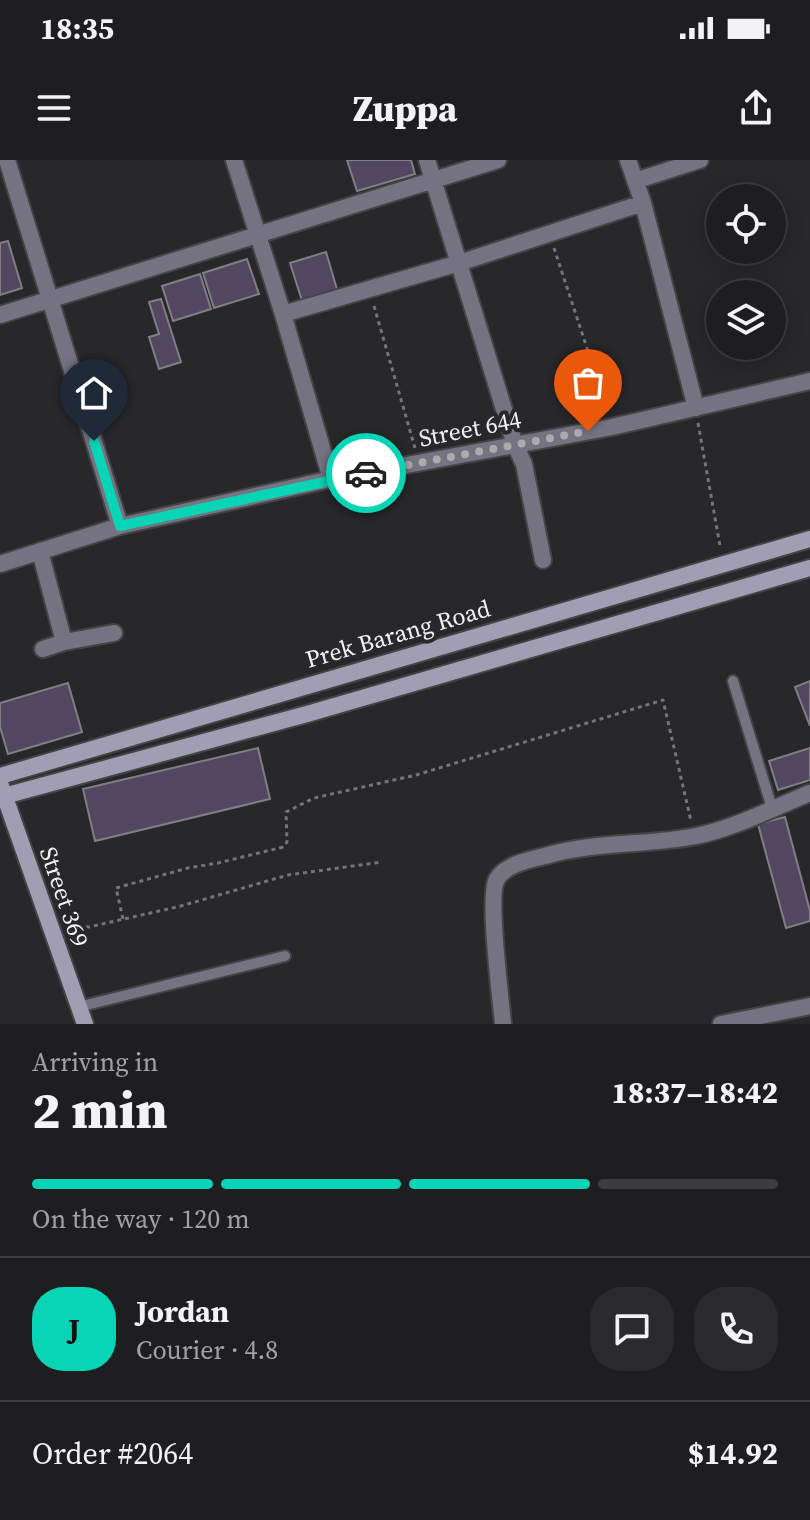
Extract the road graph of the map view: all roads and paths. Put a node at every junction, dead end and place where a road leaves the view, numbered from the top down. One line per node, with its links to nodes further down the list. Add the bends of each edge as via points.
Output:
1 (7, 160): 14 (street)
2 (234, 160): 11 (street)
3 (427, 160): 7 (street)
4 (498, 160): 7 (street)
5 (628, 160): 8 (street)
6 (700, 160): 8 (street)
7 (433, 180): 11 (street); 12 (street)
8 (635, 181): 9 (street)
9 (643, 203): 10 (street); 18 (street)
10 (550, 233): 12 (street); 19 (path)
11 (257, 235): 14 (street); 15 (street)
12 (459, 263): 13 (street); 20 (street)
13 (369, 289): 15 (street); 21 (path)
14 (50, 299): 16 (street); 23 (street)
15 (283, 314): 22 (street)
16 (0, 315)
17 (810, 381): 18 (street, Street 644)
18 (696, 408): 19 (street, Street 644); 28 (path)
19 (612, 427): 20 (street, Street 644)
20 (515, 445): 21 (street, Street 644); 26 (street, via 524,464)
21 (419, 463): 22 (street, Street 644)
22 (331, 479): 23 (street, Street 644)
23 (120, 526): 25 (street, Street 644)
24 (810, 539): 28 (main road, Prek Barang Road)
25 (40, 551): 27 (street, Street 644); 32 (street)
26 (543, 560)
27 (0, 564)
28 (723, 564): 30 (main road); 35 (main road, Prek Barang Road)
29 (810, 568): 30 (main road)
30 (731, 590): 36 (main road, via 307,714)
31 (114, 633): 32 (street)
32 (64, 642): 33 (street)
33 (43, 649)
34 (733, 681): 38 (lane)
35 (0, 776)
36 (2, 790): 42 (main road, Street 369)
37 (810, 793): 38 (street)
38 (772, 808): 39 (street)
39 (694, 837): 41 (path, via 663,700 416,775 314,798 286,812 283,847 116,888); 47 (street, via 553,853 504,870 494,881 493,906)
40 (382, 862): 41 (path, via 288,875)
41 (123, 919): 42 (path)
42 (51, 931): 45 (main road, Street 369)
43 (285, 956): 45 (lane)
44 (810, 1006): 48 (street)
45 (78, 1007): 46 (main road, Street 369)
46 (85, 1024)
47 (503, 1024)
48 (721, 1024)

